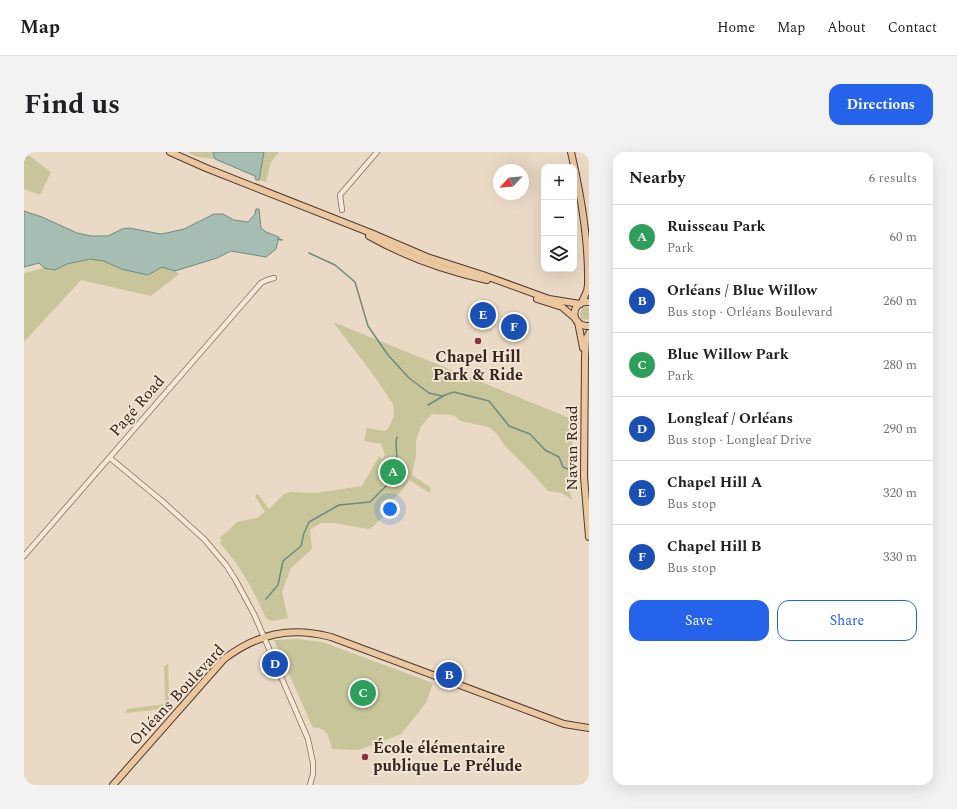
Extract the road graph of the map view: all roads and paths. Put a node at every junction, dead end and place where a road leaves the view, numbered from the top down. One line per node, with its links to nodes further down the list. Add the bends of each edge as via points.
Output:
1 (170, 152): 7 (main road, via 427,257)
2 (376, 152): 4 (street, via 340,195)
3 (570, 152): 6 (main road, via 582,200)
4 (342, 210)
5 (274, 278): 13 (street, Pagé Road, via 261,284)
6 (589, 279): 8 (main road)
7 (523, 291): 8 (main road, via 549,299); 9 (main road, via 566,310)
8 (584, 302): 9 (main road, via 575,310)
9 (576, 320): 10 (main road, via 584,326); 12 (main road, Navan Road)
10 (589, 326)
11 (589, 332): 12 (main road, Navan Road)
12 (585, 358): 14 (main road, Navan Road, via 584,477)
13 (110, 458): 15 (street, Pagé Road); 16 (street, via 162,501 214,550 246,597)
14 (589, 537)
15 (24, 556)
16 (264, 637): 17 (main road, Orléans Boulevard, via 298,632 326,636 564,724); 18 (main road, Orléans Boulevard, via 224,659); 19 (street, via 308,739 313,763)
17 (589, 728)
18 (113, 785)
19 (310, 785)

